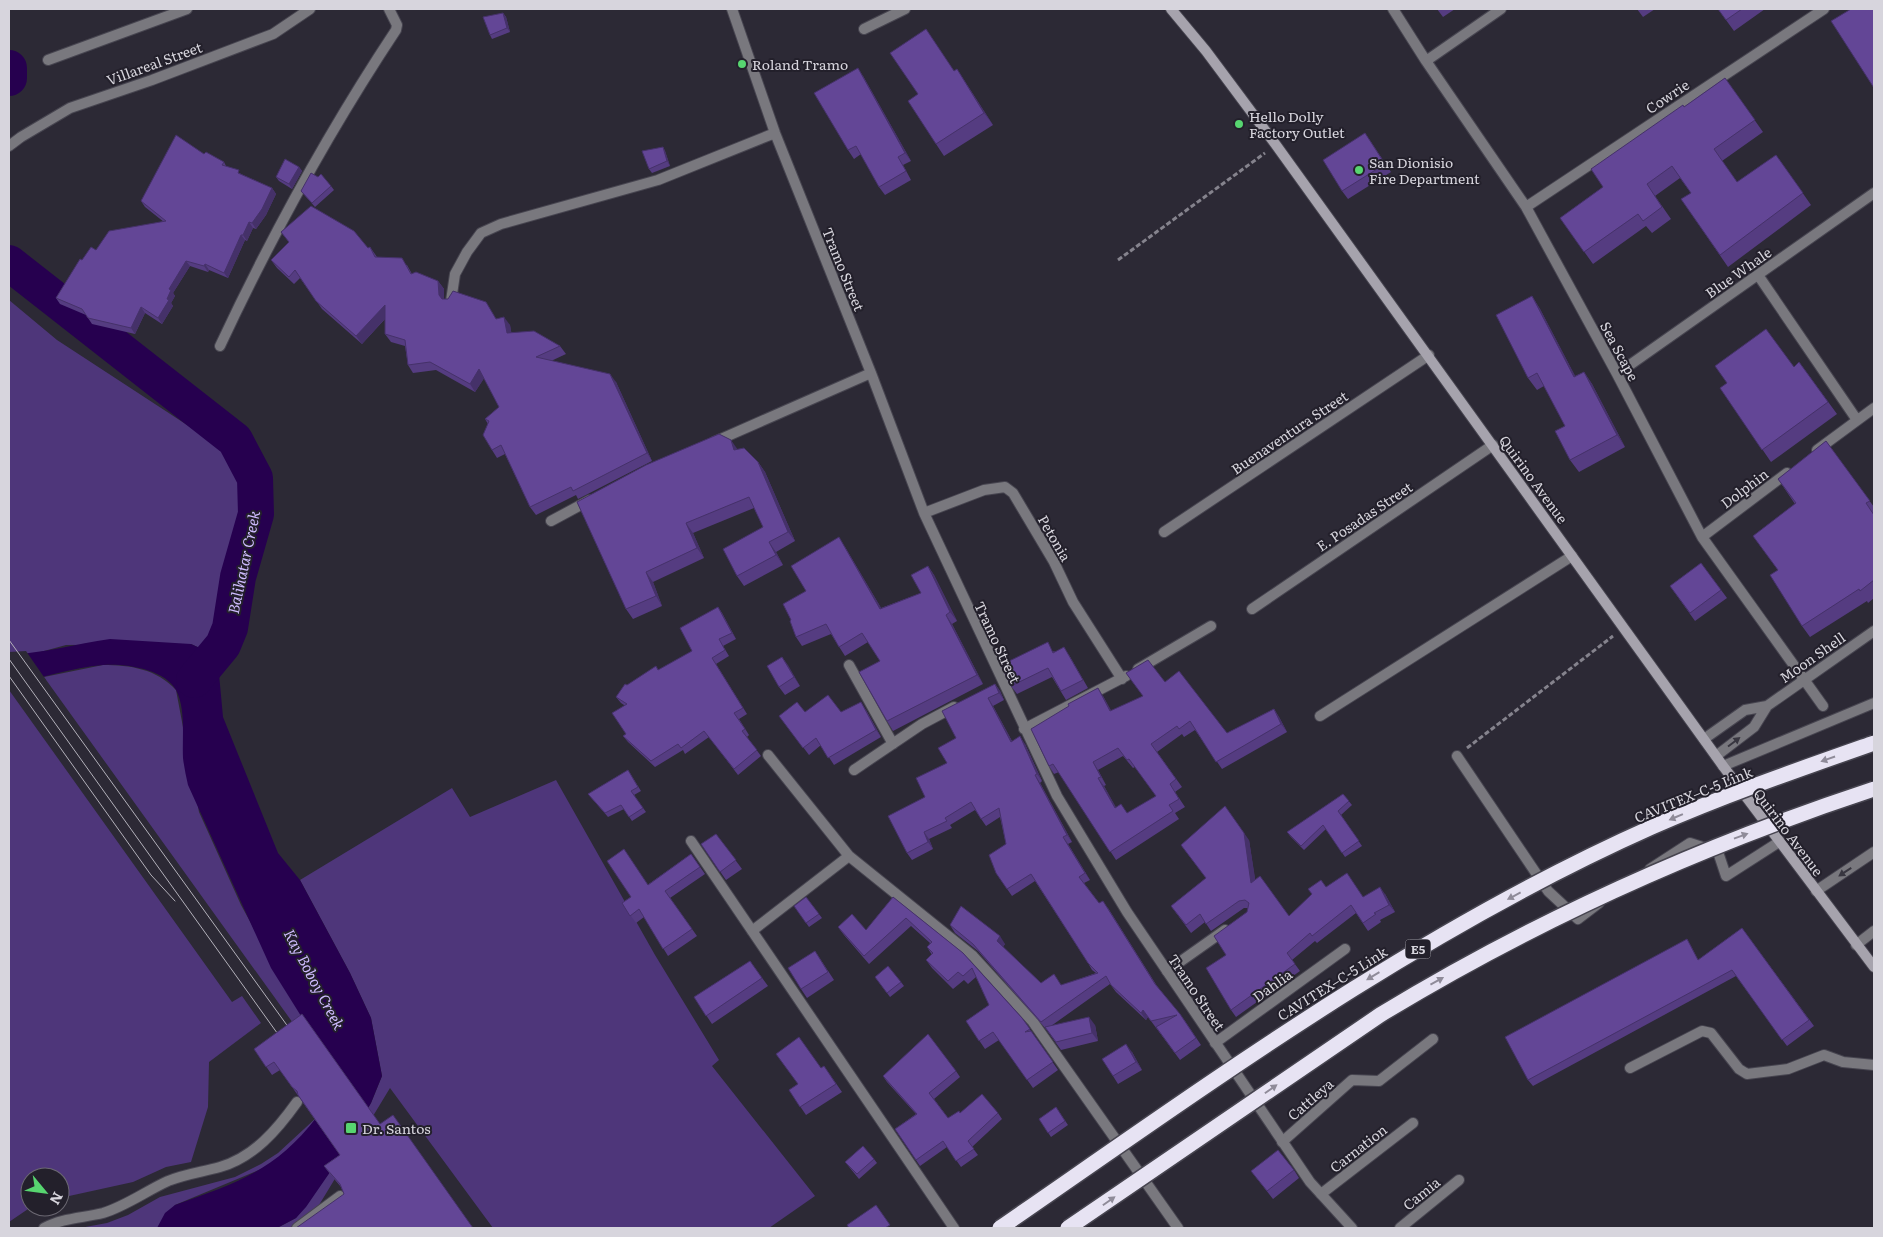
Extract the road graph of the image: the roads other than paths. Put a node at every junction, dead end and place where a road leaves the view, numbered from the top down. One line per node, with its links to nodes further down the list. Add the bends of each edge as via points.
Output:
1 (188, 9): 11 (street)
2 (310, 9): 14 (street, Villareal Street, via 273,34 70,108)
3 (389, 9): 19 (street, via 397,25 396,30 320,152 248,284)
4 (732, 9): 13 (street, Tramo Street)
5 (905, 9): 10 (street)
6 (1171, 9): 20 (main road, Quirino Avenue, via 1206,51)
7 (1393, 9): 12 (street, Sea Scape)
8 (1501, 9): 12 (street)
9 (1824, 9): 16 (street, Cowrie)
10 (864, 29)
11 (48, 60)
12 (1426, 61): 16 (street, Sea Scape)
13 (774, 133): 18 (street, via 658,180 501,224 481,233 454,274); 21 (street, Tramo Street)
14 (9, 146)
15 (1874, 193): 17 (street, Blue Whale)
16 (1526, 207): 22 (street, Sea Scape)
17 (1758, 275): 22 (street, Blue Whale); 24 (street)
18 (451, 301)
19 (220, 346)
20 (1429, 355): 25 (main road, Quirino Avenue); 32 (street, Buenaventura Street)
21 (871, 373): 26 (street); 30 (street, Tramo Street)
22 (1617, 374): 33 (street, Sea Scape)
23 (1874, 408): 24 (street)
24 (1857, 420): 27 (street)
25 (1493, 445): 34 (main road, Quirino Avenue); 35 (street, E. Posadas Street)
26 (701, 447)
27 (1810, 455)
28 (1795, 467): 33 (street, Dolphin)
29 (597, 496): 31 (street)
30 (924, 514): 39 (street, Petonia, via 984,490 1005,487 1013,493 1054,562 1073,602); 46 (street, Tramo Street, via 997,685)
31 (552, 520)
32 (1164, 532)
33 (1702, 537): 40 (street, Sea Scape)
34 (1572, 556): 45 (street); 47 (main road, Quirino Avenue)
35 (1252, 609)
36 (1211, 626): 39 (street)
37 (1874, 631): 40 (street, Moon Shell)
38 (849, 665): 49 (street)
39 (1122, 679): 46 (street)
40 (1803, 680): 43 (street, Moon Shell); 44 (street, Sea Scape)
41 (966, 701): 49 (street, via 922,724)
42 (1874, 703): 53 (street)
43 (1767, 706): 47 (street, Moon Shell, via 1745,710); 52 (street, Moon Shell, one-way to 43, via 1754,727)
44 (1823, 706)
45 (1320, 716)
46 (1024, 729): 67 (street, Tramo Street, via 1057,796)
47 (1704, 740): 52 (main road, Quirino Avenue)
48 (1874, 743): 81 (highway, CAVITEX–C-5 Link / E5, one-way to 81, bridge, via 1652,827 1449,931 1349,990)
49 (893, 744): 54 (street)
50 (768, 755): 59 (street)
51 (1457, 756): 57 (street, via 1548,891 1578,919 1690,843 1718,852 1726,876)
52 (1716, 756): 53 (main road, Quirino Avenue)
53 (1723, 766): 57 (main road, Quirino Avenue)
54 (854, 770)
55 (1874, 790): 82 (highway, one-way to 55, bridge, via 1380,1015 1532,929 1727,841)
56 (691, 841): 62 (street)
57 (1779, 842): 60 (main road, Quirino Avenue)
58 (1874, 852): 60 (street, one-way to 60)
59 (849, 856): 62 (street); 83 (street, via 974,956 1033,1022)
60 (1816, 891): 64 (main road, Quirino Avenue)
61 (1232, 926): 67 (street)
62 (752, 931): 80 (street)
63 (1874, 931): 64 (street)
64 (1856, 945): 66 (main road, Quirino Avenue)
65 (1345, 949): 69 (street, Dahlia)
66 (1874, 967)
67 (1167, 971): 69 (street, Tramo Street)
68 (1432, 1039): 74 (street, Cattleya, via 1379,1081 1352,1080)
69 (1215, 1043): 74 (street, Tramo Street)
70 (1874, 1065): 71 (street, via 1843,1062 1824,1055 1788,1069 1747,1074 1738,1069 1711,1033 1702,1031)
71 (1630, 1068)
72 (297, 1102): 78 (street, via 271,1136 222,1167 170,1180 124,1205 59,1221)
73 (1413, 1123): 76 (street, Carnation)
74 (1282, 1142): 76 (street, Tramo Street)
75 (1459, 1180): 85 (street, Camia)
76 (1321, 1194): 84 (street, Tramo Street)
77 (340, 1196): 79 (street)
78 (44, 1228)
79 (297, 1228)
80 (954, 1228)
81 (1000, 1228)
82 (1068, 1228)
83 (1178, 1228)
84 (1352, 1228)
85 (1400, 1228)

